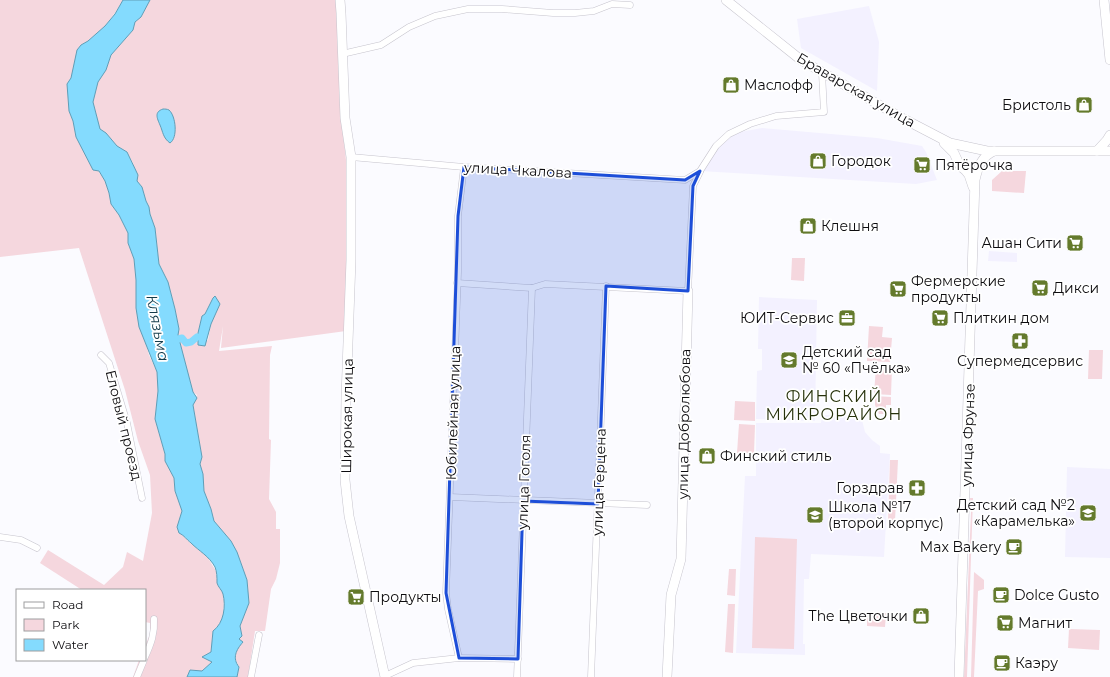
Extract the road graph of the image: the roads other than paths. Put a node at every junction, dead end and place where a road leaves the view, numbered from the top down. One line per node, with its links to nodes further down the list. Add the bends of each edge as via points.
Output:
1 (340, 0): 5 (street, Широкая улица)
2 (726, 0): 7 (street, Браварская улица, via 801,60)
3 (1104, 0): 6 (street)
4 (630, 5): 5 (street, via 612,4 594,11 575,13 468,9 435,16 409,27 381,45)
5 (342, 54): 14 (street, Широкая улица, via 345,118)
6 (1110, 60)
7 (822, 73): 8 (street, Браварская улица); 19 (street, улица Добролюбова, via 824,112 776,116 750,124 729,134 716,146)
8 (931, 134): 10 (street, via 950,143); 15 (street, via 951,149)
9 (1110, 135): 12 (street)
10 (970, 148): 11 (street); 15 (street, via 961,151); 16 (street, via 980,155)
11 (994, 151): 12 (street); 16 (street, via 987,154)
12 (1097, 151): 13 (street)
13 (1110, 151)
14 (350, 154): 17 (street, улица Чкалова); 41 (street, Широкая улица, via 351,260 346,480 349,516)
15 (958, 160): 18 (street)
16 (980, 163): 18 (street, via 975,169); 20 (street, улица Фрунзе, via 975,180)
17 (464, 167): 19 (street, улица Чкалова, via 685,180); 21 (street, Юбилейная улица, via 458,216)
18 (965, 170): 20 (street)
19 (700, 171): 24 (street, улица Добролюбова, via 693,186)
20 (975, 194): 45 (street, улица Фрунзе)
21 (457, 283): 23 (street); 26 (street, Юбилейная улица)
22 (606, 286): 23 (street, via 545,284); 24 (street); 29 (street, улица Герцена)
23 (532, 288): 28 (street, улица Гоголя)
24 (688, 291): 44 (street, улица Добролюбова, via 681,559 671,595)
25 (101, 355): 27 (street, Еловый проезд, via 109,363 127,423)
26 (450, 497): 28 (street); 36 (street, Юбилейная улица, via 446,593)
27 (142, 498)
28 (523, 501): 29 (street); 37 (street, улица Гоголя)
29 (598, 504): 30 (street); 43 (street, улица Герцена)
30 (647, 506)
31 (0, 537): 32 (street, via 21,540)
32 (36, 548)
33 (154, 619): 35 (street, via 151,644)
34 (259, 635): 40 (street)
35 (146, 655)
36 (459, 658): 37 (street); 41 (street, via 412,663)
37 (518, 659): 42 (street, улица Гоголя)
38 (143, 661): 39 (street)
39 (137, 677)
40 (251, 677)
41 (385, 677)
42 (517, 677)
43 (591, 677)
44 (667, 677)
45 (959, 677)

